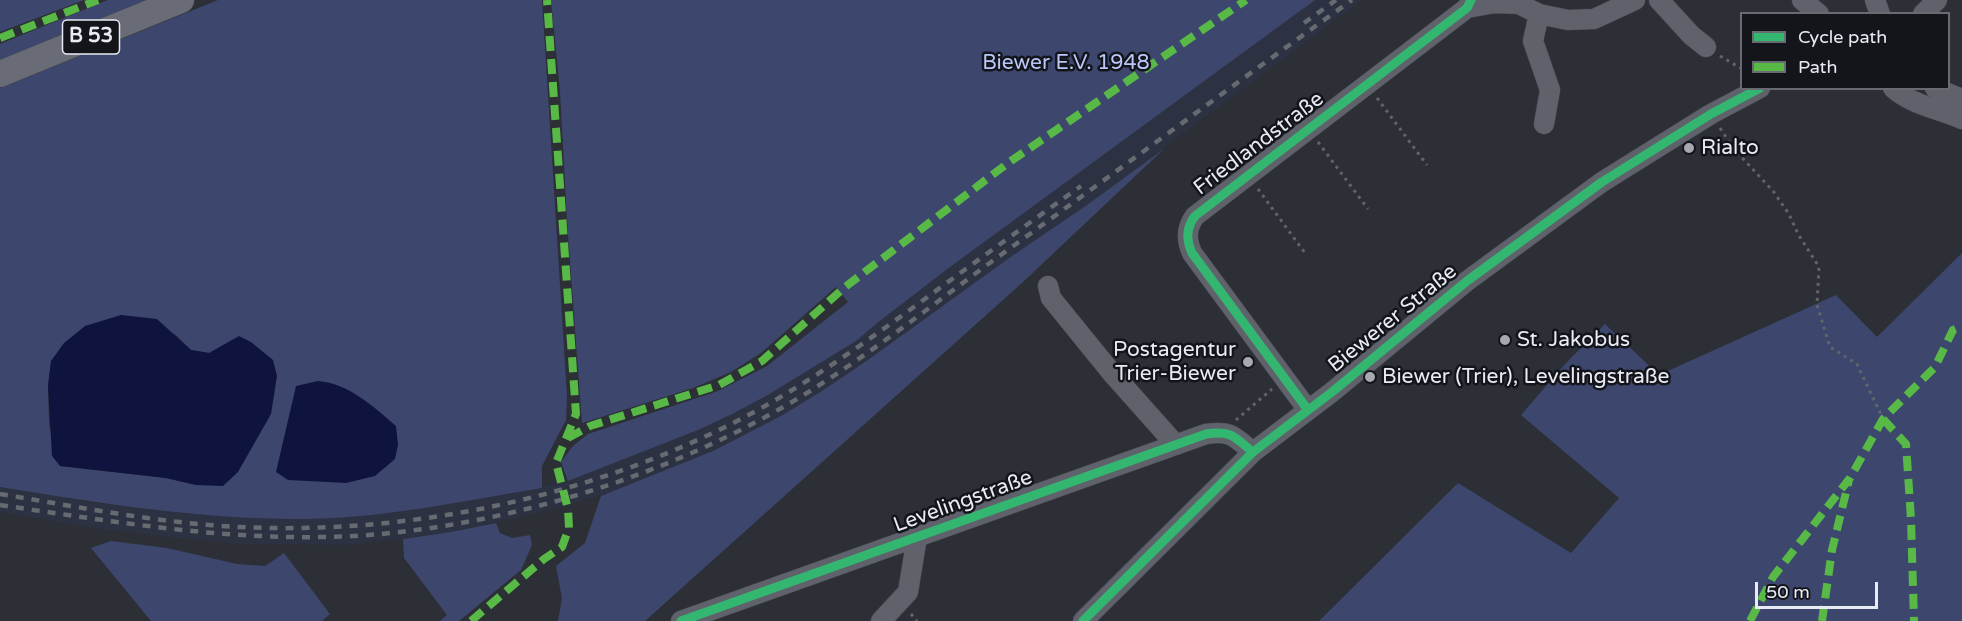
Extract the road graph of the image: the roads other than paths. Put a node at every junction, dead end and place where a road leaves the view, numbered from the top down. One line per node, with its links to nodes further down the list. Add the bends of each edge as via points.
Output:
1 (182, 0): 12 (main road, B 53)
2 (1635, 0): 10 (street, via 1594,19 1568,20)
3 (1659, 0): 11 (street)
4 (1802, 0): 8 (street)
5 (1937, 0): 9 (street)
6 (1518, 2): 7 (street); 10 (street)
7 (1469, 4): 20 (street, Friedlandstraße, via 1195,216 1189,225 1192,253)
8 (1817, 12)
9 (1925, 12)
10 (1539, 14): 18 (street, via 1533,41 1550,90)
11 (1706, 47)
12 (0, 74)
13 (1756, 90): 20 (street, Biewerer Straße, via 1602,182 1467,281)
14 (1895, 90): 17 (street)
15 (1940, 90): 16 (street)
16 (1962, 99)
17 (1962, 119)
18 (1544, 124)
19 (1048, 286): 21 (street, via 1051,298)
20 (1308, 410): 22 (street, Biewerer Straße)
21 (1176, 445): 22 (street, Levelingstraße, via 1222,431); 23 (street, Levelingstraße)
22 (1253, 452): 24 (street, Biewerer Straße)
23 (917, 537): 25 (street, Levelingstraße); 26 (street, via 908,592)
24 (1091, 618)
25 (681, 621)
26 (881, 621)

